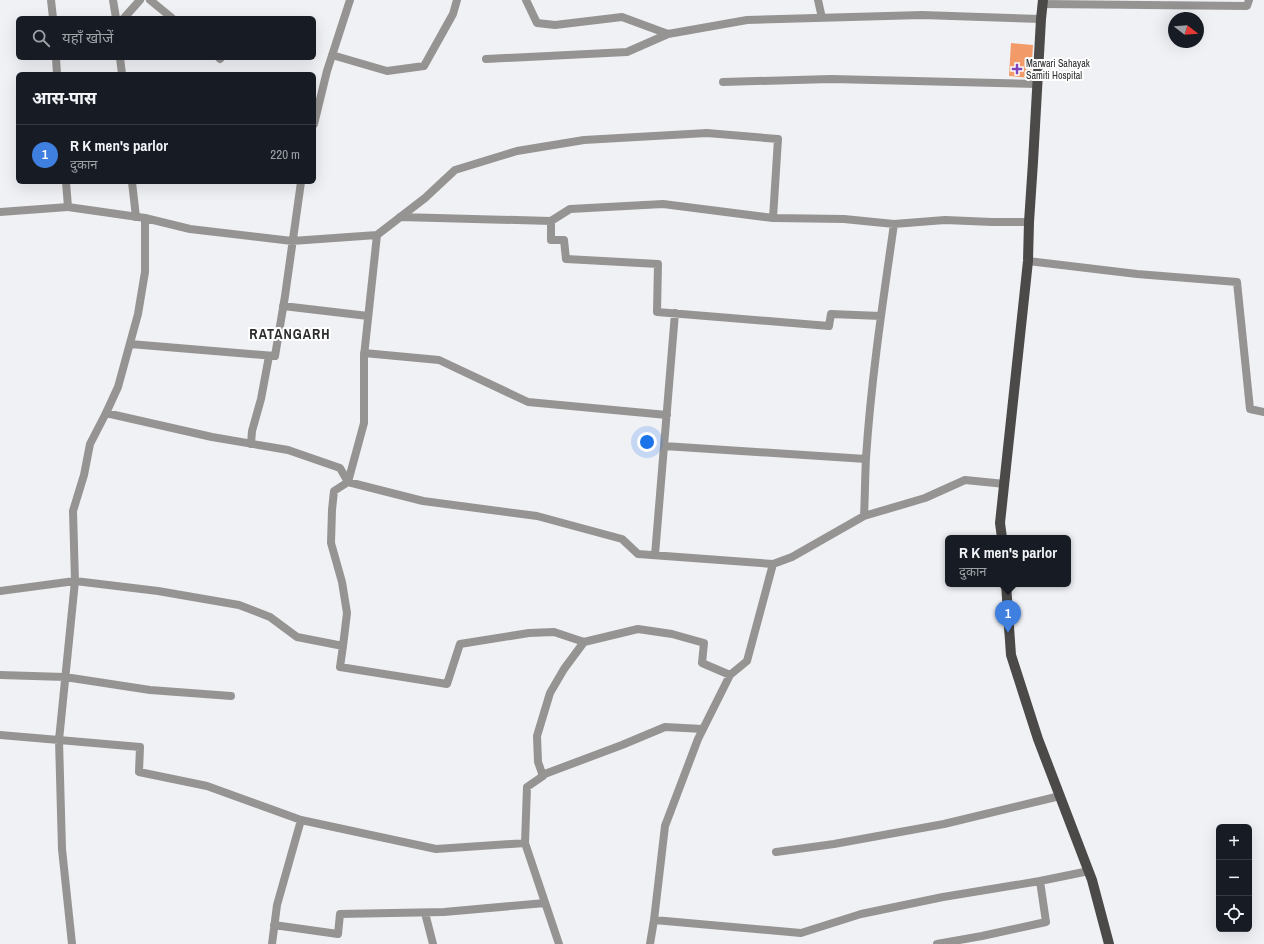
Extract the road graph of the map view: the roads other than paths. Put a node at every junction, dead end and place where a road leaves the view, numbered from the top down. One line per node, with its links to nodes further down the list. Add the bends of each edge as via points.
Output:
1 (51, 0): 11 (street)
2 (113, 0): 12 (street)
3 (140, 0): 13 (street)
4 (150, 0): 14 (street)
5 (350, 0): 18 (street)
6 (457, 0): 18 (street, via 453,14 424,66 387,71)
7 (526, 0): 17 (street, via 537,23 555,25 622,17)
8 (818, 0): 15 (street)
9 (1248, 0): 10 (street, via 1247,6)
10 (1043, 2): 16 (main road)
11 (53, 16)
12 (116, 16)
13 (126, 16)
14 (170, 16)
15 (822, 18): 16 (street, via 922,16); 17 (street, via 747,20)
16 (1041, 19): 25 (main road)
17 (668, 34): 19 (street, via 627,52)
18 (332, 55): 26 (street)
19 (486, 59)
20 (56, 60): 22 (street)
21 (120, 60): 23 (street)
22 (57, 72)
23 (122, 72)
24 (723, 82): 25 (street, via 830,80)
25 (1038, 84): 37 (main road)
26 (316, 116)
27 (66, 184): 30 (street)
28 (132, 184): 32 (street)
29 (301, 184): 40 (street)
30 (68, 207): 31 (street); 32 (street)
31 (0, 212)
32 (136, 217): 34 (street)
33 (400, 217): 35 (street, via 455,170 517,151 584,140 707,133 778,139); 36 (street); 39 (street)
34 (145, 218): 40 (street, via 190,229); 46 (street, via 145,272)
35 (773, 218): 36 (street, via 662,204 570,209); 38 (street, via 844,219)
36 (551, 221): 43 (street, via 550,240 564,240 566,259 658,264 657,312)
37 (1028, 222): 38 (street, via 945,220); 41 (main road)
38 (894, 224): 45 (street)
39 (377, 235): 40 (street); 44 (street)
40 (292, 241): 42 (street)
41 (1028, 261): 49 (street, via 1137,274 1237,282 1250,409); 56 (main road)
42 (284, 306): 44 (street); 48 (street, via 275,356)
43 (675, 313): 45 (street, via 829,326 831,314); 51 (street)
44 (368, 316): 47 (street)
45 (881, 316): 54 (street)
46 (130, 344): 48 (street); 50 (street, via 118,387)
47 (364, 353): 51 (street, via 439,360 528,402); 55 (street, via 364,423)
48 (269, 356): 52 (street)
49 (1264, 412)
50 (106, 413): 52 (street); 61 (street, via 90,444 73,511)
51 (667, 415): 53 (street)
52 (250, 444): 55 (street, via 288,450 340,468)
53 (664, 446): 54 (street); 59 (street)
54 (866, 459): 57 (street)
55 (348, 482): 59 (street, via 422,500 537,516 622,539 638,554); 65 (street, via 334,491 332,510 331,544 348,613)
56 (1005, 484): 57 (street, via 965,480 925,498); 58 (main road, via 1000,523)
57 (864, 516): 60 (street, via 792,557)
58 (1002, 535)
59 (656, 555): 60 (street)
60 (773, 564): 67 (street, via 747,661)
61 (75, 580): 63 (street); 65 (street, via 239,605 270,617 297,637); 68 (street)
62 (1006, 587): 74 (main road, via 1011,655 1038,739)
63 (0, 592)
64 (584, 642): 65 (street, via 554,632 529,633 460,644 447,684 340,667); 67 (street, via 638,629 672,634 704,643 702,663); 73 (street, via 550,693 537,736 538,762)
65 (343, 646)
66 (0, 675): 68 (street)
67 (730, 675): 70 (street)
68 (65, 677): 69 (street, via 150,690); 72 (street)
69 (231, 696)
70 (703, 729): 73 (street, via 664,727); 82 (street, via 665,826)
71 (0, 735): 72 (street)
72 (59, 740): 75 (street, via 140,747 139,772 207,786); 84 (street, via 62,849)
73 (542, 774): 76 (street, via 543,776 527,787)
74 (1060, 796): 77 (street, via 944,824); 78 (main road)
75 (301, 820): 76 (street, via 436,849); 83 (street, via 277,905)
76 (525, 843): 80 (street)
77 (776, 852)
78 (1089, 871): 79 (street); 90 (main road)
79 (1040, 881): 82 (street, via 860,914 801,933); 89 (street, via 1046,922)
80 (545, 903): 81 (street); 87 (street)
81 (425, 913): 83 (street, via 340,914 338,934); 86 (street)
82 (654, 920): 88 (street)
83 (274, 925): 85 (street)
84 (72, 944)
85 (272, 944)
86 (433, 944)
87 (559, 944)
88 (650, 944)
89 (937, 944)
90 (1109, 944)

